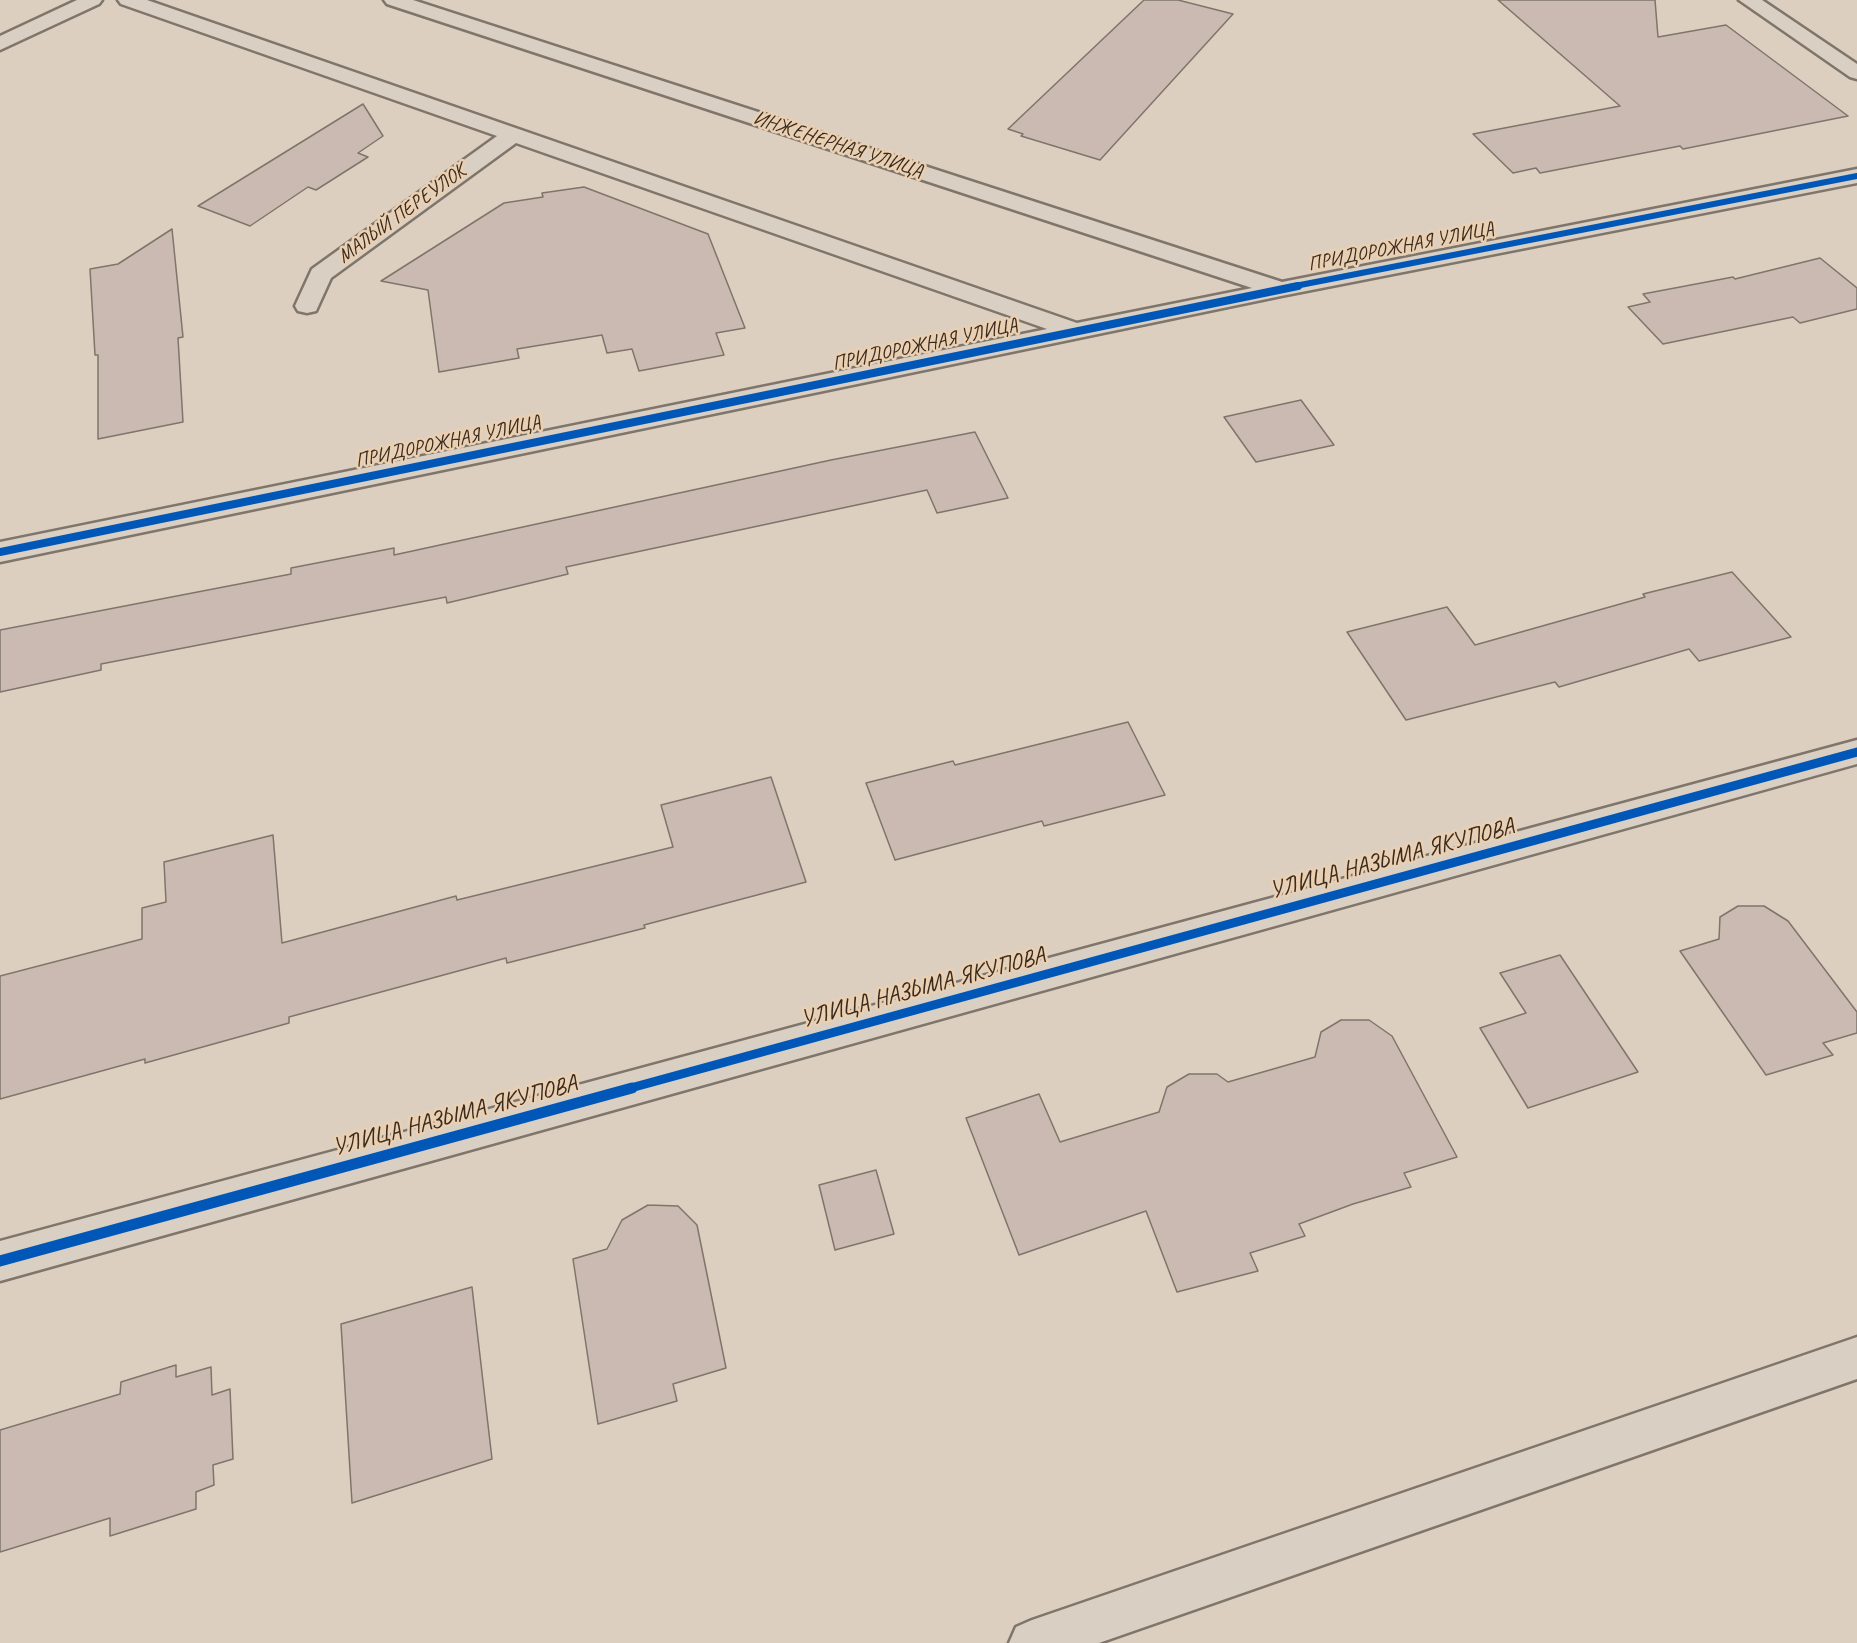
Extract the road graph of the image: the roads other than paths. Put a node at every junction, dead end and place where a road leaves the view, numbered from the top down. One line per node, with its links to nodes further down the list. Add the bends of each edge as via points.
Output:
1 (92, 0): 5 (street)
2 (128, 0): 7 (street)
3 (394, 0): 9 (street, ИНЖЕНЕРНАЯ УЛИЦА)
4 (1749, 0): 6 (street)
5 (0, 44)
6 (1857, 73)
7 (513, 135): 10 (street, МАЛЫЙ ПЕРЕУЛОК, via 320,273); 11 (street)
8 (1857, 176): 9 (street, ПРИДОРОЖНАЯ УЛИЦА)
9 (1281, 289): 11 (street, ПРИДОРОЖНАЯ УЛИЦА)
10 (308, 306)
11 (1078, 332): 12 (street, ПРИДОРОЖНАЯ УЛИЦА)
12 (0, 552)
13 (1857, 752): 14 (street, УЛИЦА НАЗЫМА ЯКУПОВА)
14 (0, 1261)
15 (1857, 1358): 16 (street)
16 (1032, 1643)

